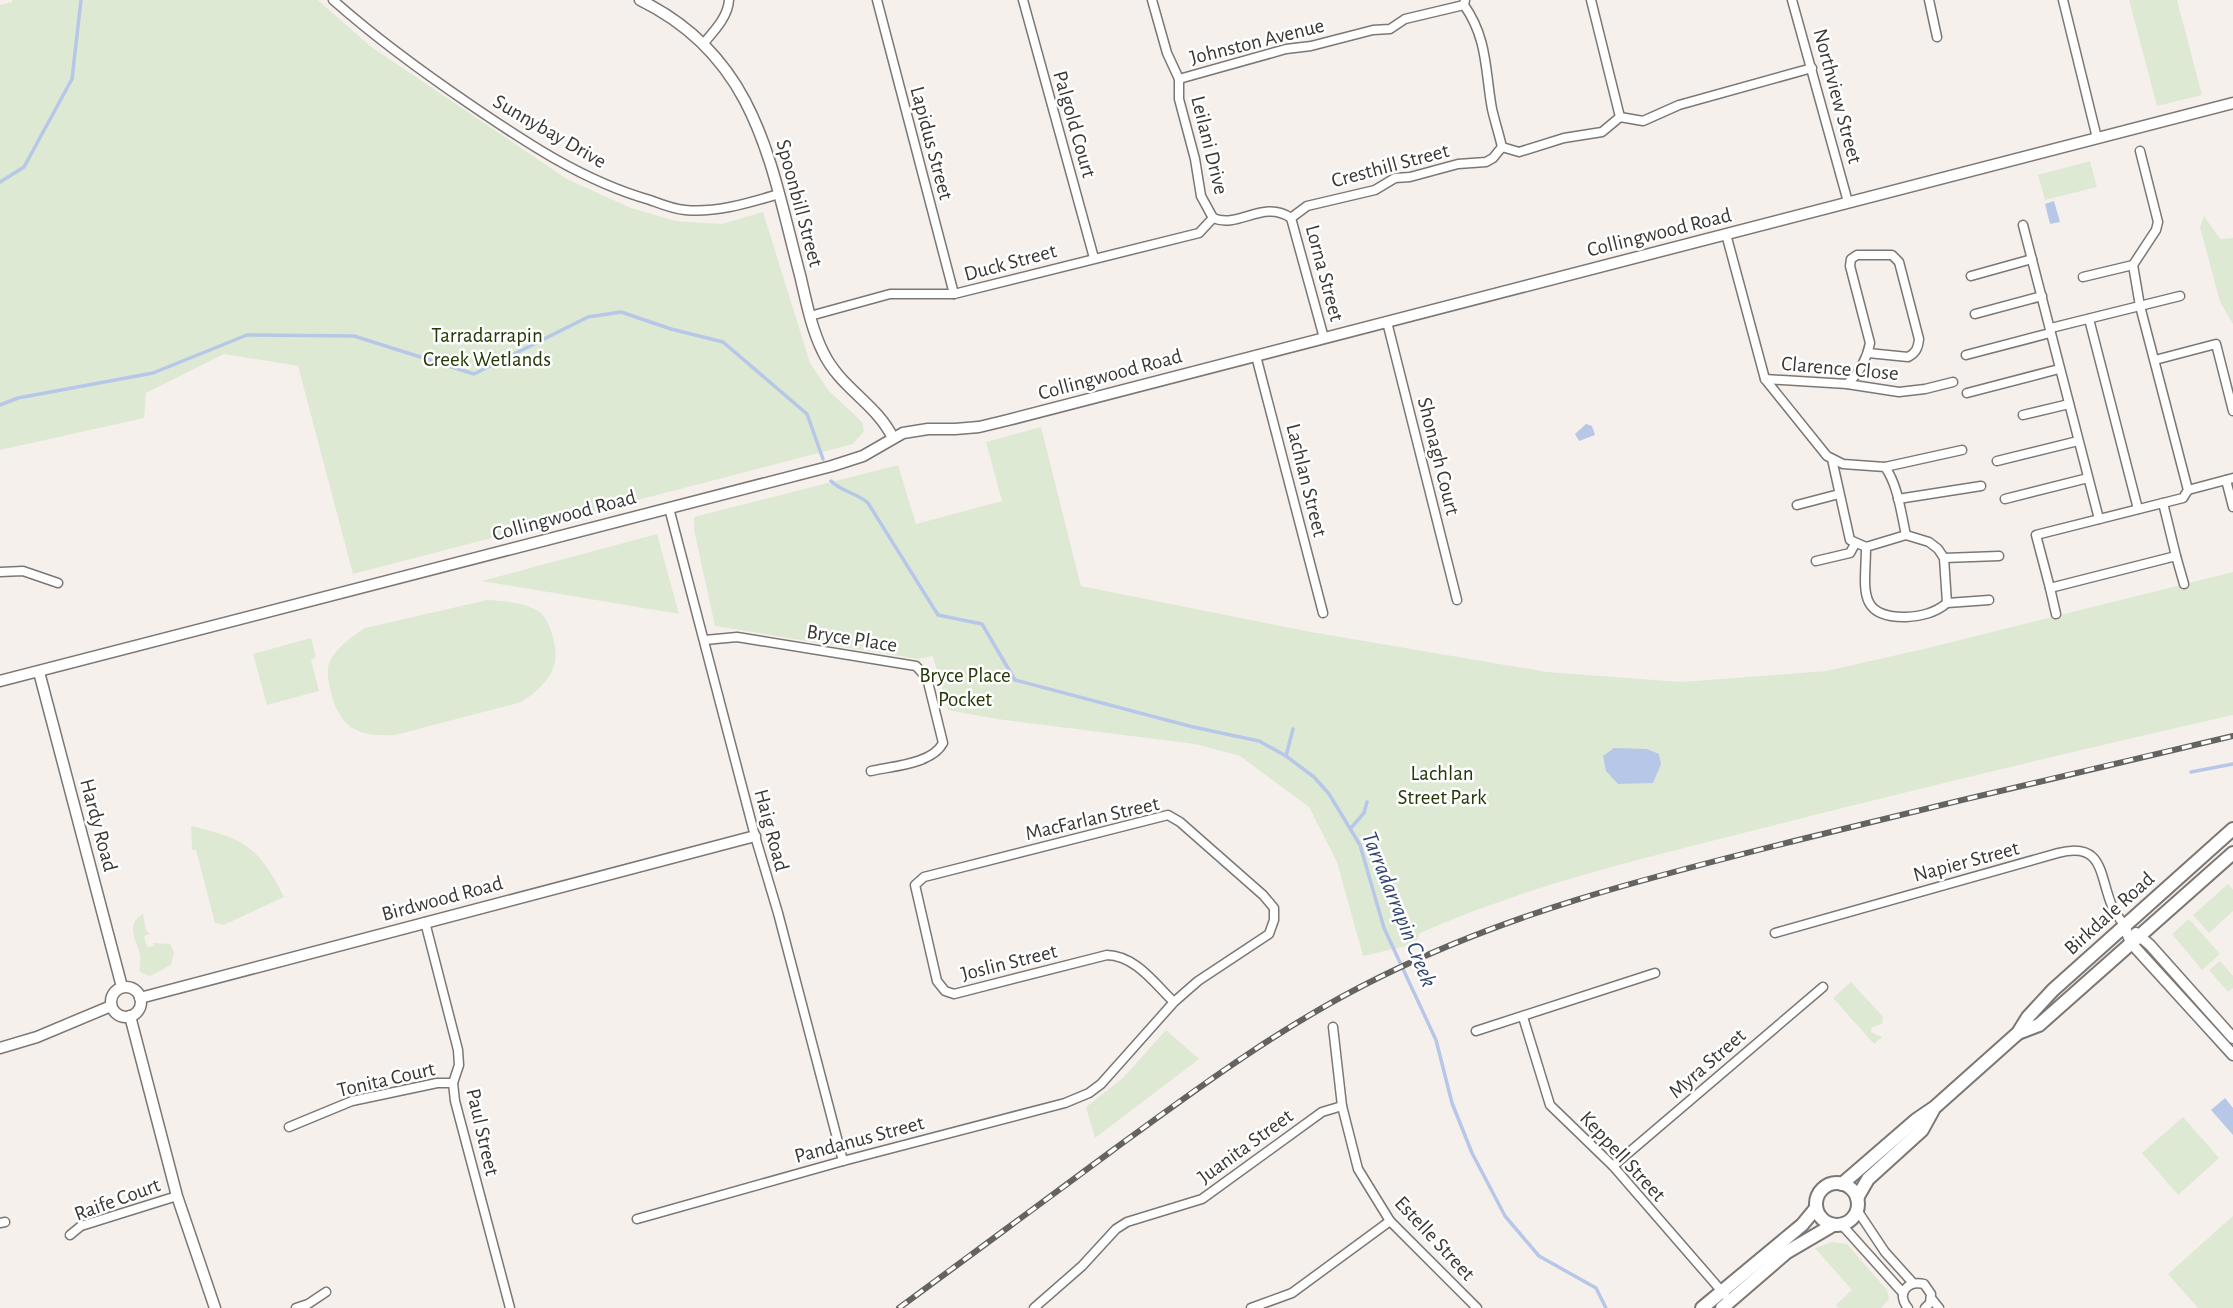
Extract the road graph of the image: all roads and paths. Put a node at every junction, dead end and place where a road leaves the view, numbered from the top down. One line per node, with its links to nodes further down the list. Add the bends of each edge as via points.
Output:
1 (333, 0): 21 (street, Sunnybay Drive, via 424,73 573,171 684,210 717,211)
2 (640, 0): 13 (street, Spoonbill Street)
3 (729, 0): 13 (street, via 722,21)
4 (877, 0): 32 (street, Lapidus Street)
5 (1023, 0): 27 (street, Palgold Court)
6 (1152, 0): 15 (street, Leilani Drive)
7 (1591, 0): 17 (street)
8 (1792, 0): 14 (street, Northview Street)
9 (1929, 0): 12 (street)
10 (2063, 0): 18 (street)
11 (1464, 3): 15 (street, Johnston Avenue, via 1405,19 1390,29 1286,49); 19 (street, via 1477,25)
12 (1937, 37)
13 (703, 44): 21 (street, Spoonbill Street, via 737,83 749,106)
14 (1812, 68): 17 (street, Cresthill Street, via 1679,105 1643,121); 22 (street, Northview Street)
15 (1179, 79): 24 (street, Leilani Drive, via 1179,99 1201,195)
16 (2233, 103): 18 (street, Collingwood Road)
17 (1620, 117): 19 (street, Cresthill Street, via 1602,132 1519,152)
18 (2097, 138): 22 (street, Collingwood Road)
19 (1502, 147): 23 (street, Cresthill Street, via 1486,162 1395,178 1375,190 1307,206)
20 (2140, 151): 29 (street, via 2158,222)
21 (779, 194): 37 (street, Spoonbill Street)
22 (1848, 202): 26 (street, Collingwood Road)
23 (1291, 218): 24 (street, via 1280,211 1265,211 1226,221); 41 (street, Lorna Street)
24 (1213, 219): 27 (street, Duck Street, via 1199,233)
25 (2023, 225): 28 (street)
26 (1726, 234): 39 (street, Collingwood Road); 47 (street)
27 (1094, 258): 32 (street, Duck Street)
28 (2032, 260): 30 (street); 33 (street)
29 (2133, 265): 31 (street); 35 (street)
30 (1971, 276)
31 (2083, 277)
32 (954, 294): 37 (street, Duck Street, via 890,294)
33 (2042, 296): 36 (street); 40 (street)
34 (2180, 296): 35 (street)
35 (2140, 306): 38 (street); 45 (street)
36 (1975, 314)
37 (810, 316): 54 (street, Spoonbill Street, via 837,376 878,414)
38 (2089, 319): 40 (street); 71 (street)
39 (1387, 322): 41 (street, Collingwood Road); 84 (street, Shonagh Court)
40 (2050, 331): 43 (street); 46 (street)
41 (1324, 338): 44 (street, Collingwood Road)
42 (1868, 354): 42 (street, via 1908,357 1918,346 1899,262 1892,255 1851,259 1870,343); 49 (street)
43 (1966, 355)
44 (1256, 356): 54 (street, Collingwood Road, via 1008,421 916,430); 87 (street, Lachlan Street)
45 (2155, 360): 52 (street, via 2216,344); 63 (street)
46 (2059, 369): 50 (street); 51 (street)
47 (1765, 379): 49 (street, Clarence Close); 57 (street)
48 (1953, 382): 49 (street, Clarence Close, via 1899,392)
49 (1847, 384)
50 (1967, 393)
51 (2068, 404): 53 (street); 55 (street)
52 (2233, 411)
53 (2023, 415)
54 (892, 438): 69 (street, Collingwood Road, via 850,461)
55 (2078, 441): 58 (street); 60 (street)
56 (1962, 450): 59 (street)
57 (1832, 459): 59 (street); 64 (street)
58 (1997, 461)
59 (1885, 467): 65 (street)
60 (2088, 478): 66 (street); 72 (street)
61 (2230, 479): 63 (street); 70 (street)
62 (1981, 486): 65 (street)
63 (2188, 490): 67 (street, via 2183,498)
64 (1839, 494): 68 (street); 74 (street, via 1850,540)
65 (1898, 499): 73 (street)
66 (2005, 499)
67 (2163, 503): 71 (street); 77 (street)
68 (1797, 505)
69 (669, 508): 89 (street, Haig Road); 90 (street, Collingwood Road)
70 (2233, 508)
71 (2138, 509): 72 (street)
72 (2099, 519): 83 (street, via 2036,536)
73 (1906, 535): 75 (street); 78 (street, via 1929,542)
74 (1855, 544): 75 (street); 79 (street, via 1850,553)
75 (1866, 547): 86 (street, via 1866,595 1874,611 1892,617 1920,616)
76 (1999, 556): 78 (street)
77 (2176, 556): 82 (street); 83 (street)
78 (1944, 558): 86 (street)
79 (1816, 561)
80 (0, 572): 81 (street, via 23,571)
81 (58, 583)
82 (2184, 584)
83 (2050, 588): 88 (street)
84 (1457, 600)
85 (1989, 600): 86 (street)
86 (1947, 603)
87 (1323, 613)
88 (2056, 614)
89 (705, 640): 92 (street, Bryce Place, via 737,637 916,666 927,678 943,743 928,757); 94 (street, Haig Road)
90 (38, 672): 91 (street, Collingwood Road); 103 (street, Hardy Road)
91 (0, 681)
92 (872, 771)
93 (2233, 828): 98 (main road, Birkdale Road)
94 (755, 836): 97 (street, Birdwood Road); 120 (street, Haig Road)
95 (2233, 853): 100 (main road, Birkdale Road)
96 (915, 885): 105 (street, Joslin Street, via 937,981 945,991 954,994 1121,956); 105 (street, MacFarlan Street, via 924,877 1168,816 1191,831 1274,908 1269,934)
97 (425, 922): 104 (street, Birdwood Road); 115 (street, Paul Street, via 458,1050)
98 (2124, 925): 99 (street, Napier Street, via 2113,910 2096,859 2077,850); 100 (street); 111 (main road, Birkdale Road, via 2053,990)
99 (1775, 933)
100 (2136, 939): 111 (main road, Birkdale Road, via 2039,1025); 112 (street); 114 (street)
101 (1655, 974): 108 (street)
102 (1823, 986): 121 (street, Myra Street)
103 (122, 987): 104 (street, via 133,989); 106 (street, via 113,994)
104 (140, 998): 107 (street, via 139,1009)
105 (1174, 1002): 116 (street, MacFarlan Street)
106 (111, 1006): 107 (street, via 118,1015); 113 (street)
107 (130, 1016): 123 (street)
108 (1524, 1017): 110 (street); 121 (street, Keppell Street, via 1550,1105)
109 (1333, 1027): 117 (street, Estelle Street)
110 (1476, 1031)
111 (2018, 1033): 118 (main road, Birkdale Road)
112 (2233, 1038)
113 (0, 1048)
114 (2233, 1055)
115 (453, 1083): 119 (street, Tonita Court, via 352,1101); 138 (street, Paul Street)
116 (1089, 1093): 120 (street, Pandanus Street)
117 (1342, 1106): 127 (street, Estelle Street, via 1355,1162); 139 (street, Juanita Street, via 1322,1112 1202,1199 1116,1229)
118 (1935, 1107): 122 (main road, Birkdale Road); 124 (main road, Birkdale Road, via 1922,1130 1868,1179)
119 (289, 1127)
120 (843, 1161): 126 (street, Pandanus Street)
121 (1613, 1166): 134 (street, Keppell Street)
122 (1842, 1184): 124 (main road, via 1854,1192); 125 (main road, via 1823,1189)
123 (177, 1196): 129 (street, Raife Court, via 81,1226); 136 (street)
124 (1857, 1204): 128 (main road, via 1851,1219); 130 (street, via 1885,1252)
125 (1816, 1208): 128 (main road, via 1822,1219); 134 (main road)
126 (637, 1219)
127 (1390, 1221): 140 (street, via 1292,1293); 141 (street, Estelle Street)
128 (1837, 1225): 132 (street); 134 (main road, via 1787,1252)
129 (70, 1235)
130 (1913, 1283): 132 (street); 133 (street, via 1927,1287)
131 (326, 1292): 137 (street)
132 (1903, 1293): 135 (street)
133 (1931, 1298): 143 (street); 144 (street)
134 (1724, 1300): 142 (main road)
135 (1905, 1307)
136 (215, 1308)
137 (296, 1308)
138 (510, 1308)
139 (1034, 1308)
140 (1251, 1308)
141 (1477, 1308)
142 (1702, 1308)
143 (1925, 1308)
144 (1939, 1308)

